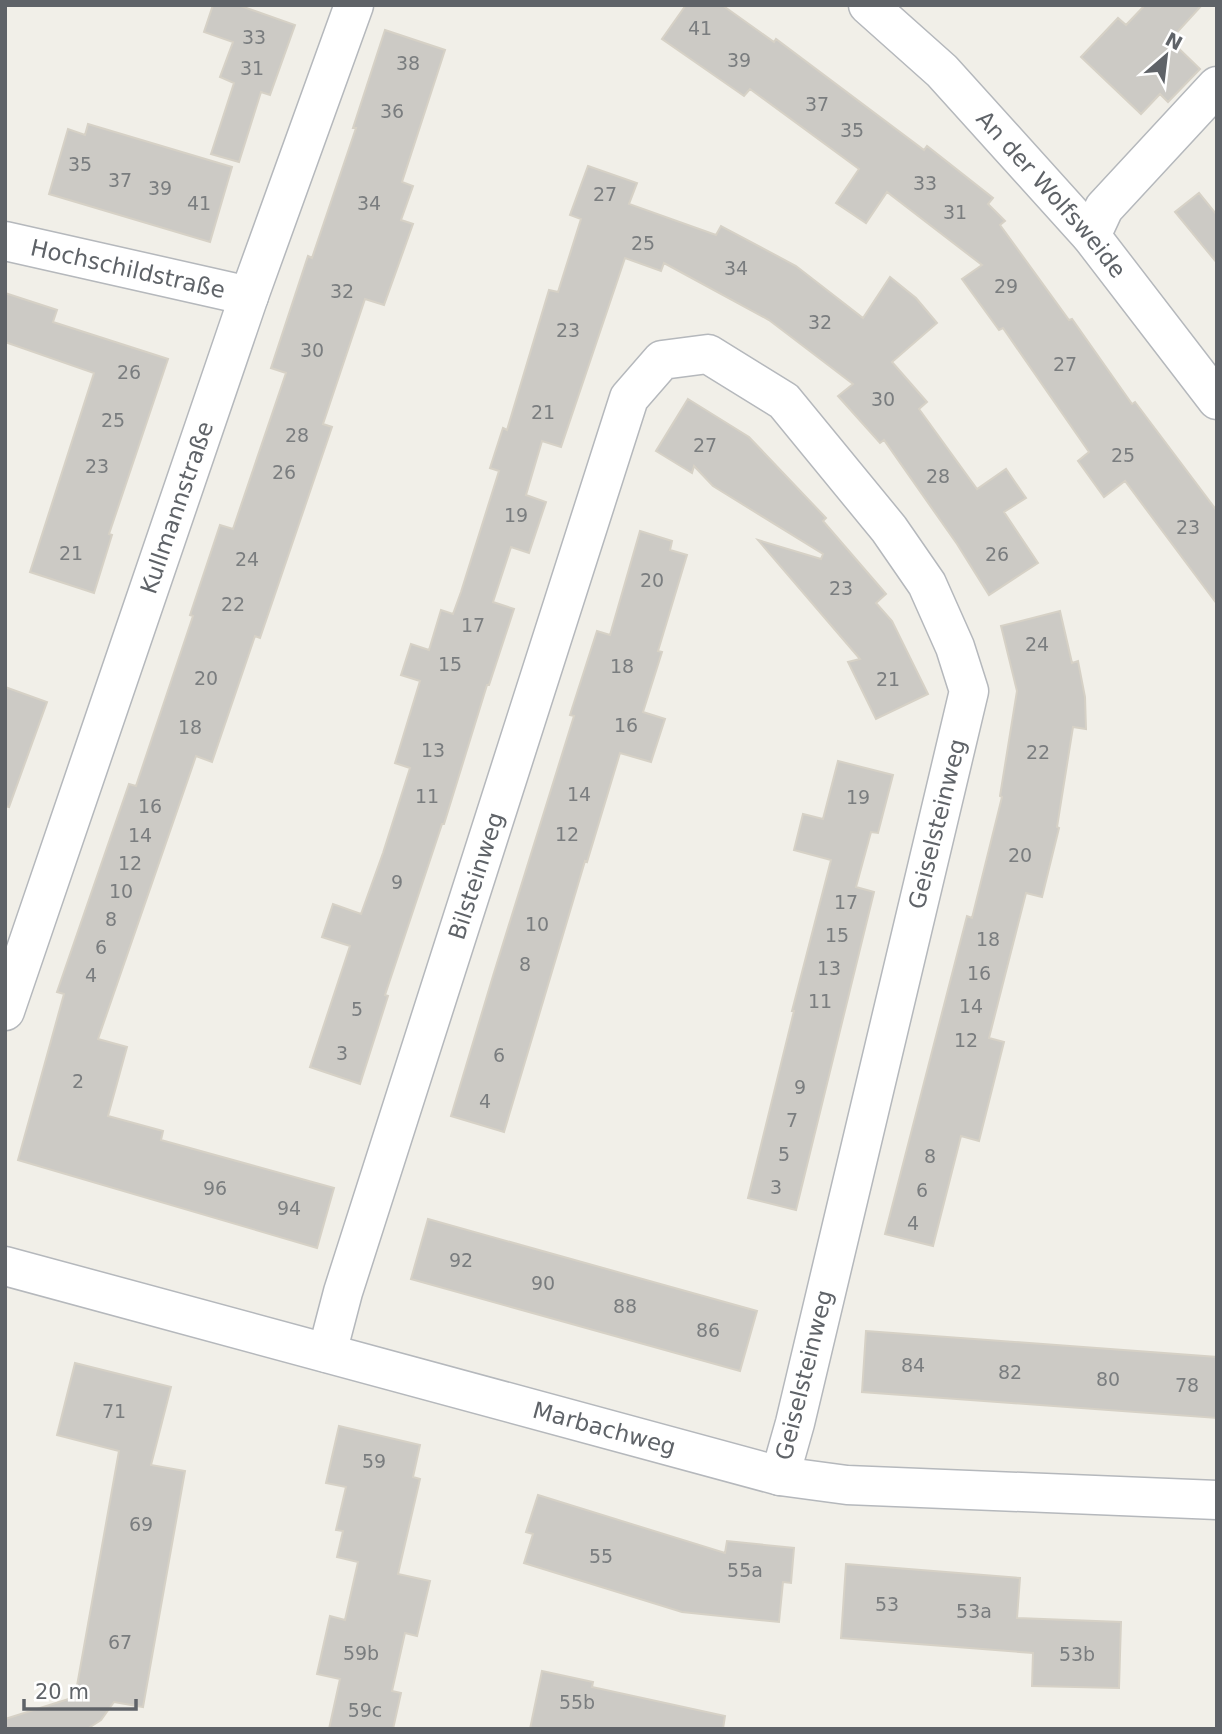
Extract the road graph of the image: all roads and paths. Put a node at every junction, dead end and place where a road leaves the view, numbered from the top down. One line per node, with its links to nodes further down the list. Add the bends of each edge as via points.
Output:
1 (354, 5): 6 (street, Kullmannstraße)
2 (868, 5): 4 (street, An der Wolfsweide, via 942,71)
3 (1217, 86): 4 (street, via 1104,208)
4 (1091, 236): 8 (street, An der Wolfsweide)
5 (5, 241): 6 (street, Hochschildstraße)
6 (249, 296): 9 (street, Kullmannstraße)
7 (629, 398): 11 (street, Bilsteinweg); 12 (street, Geiselsteinweg, via 662,360 708,354 784,401 889,529 927,584 969,691)
8 (1217, 400)
9 (5, 1012)
10 (5, 1266): 11 (street, Marbachweg)
11 (327, 1353): 12 (street, Marbachweg)
12 (780, 1476): 13 (street, Marbachweg, via 847,1485)
13 (1217, 1500)

